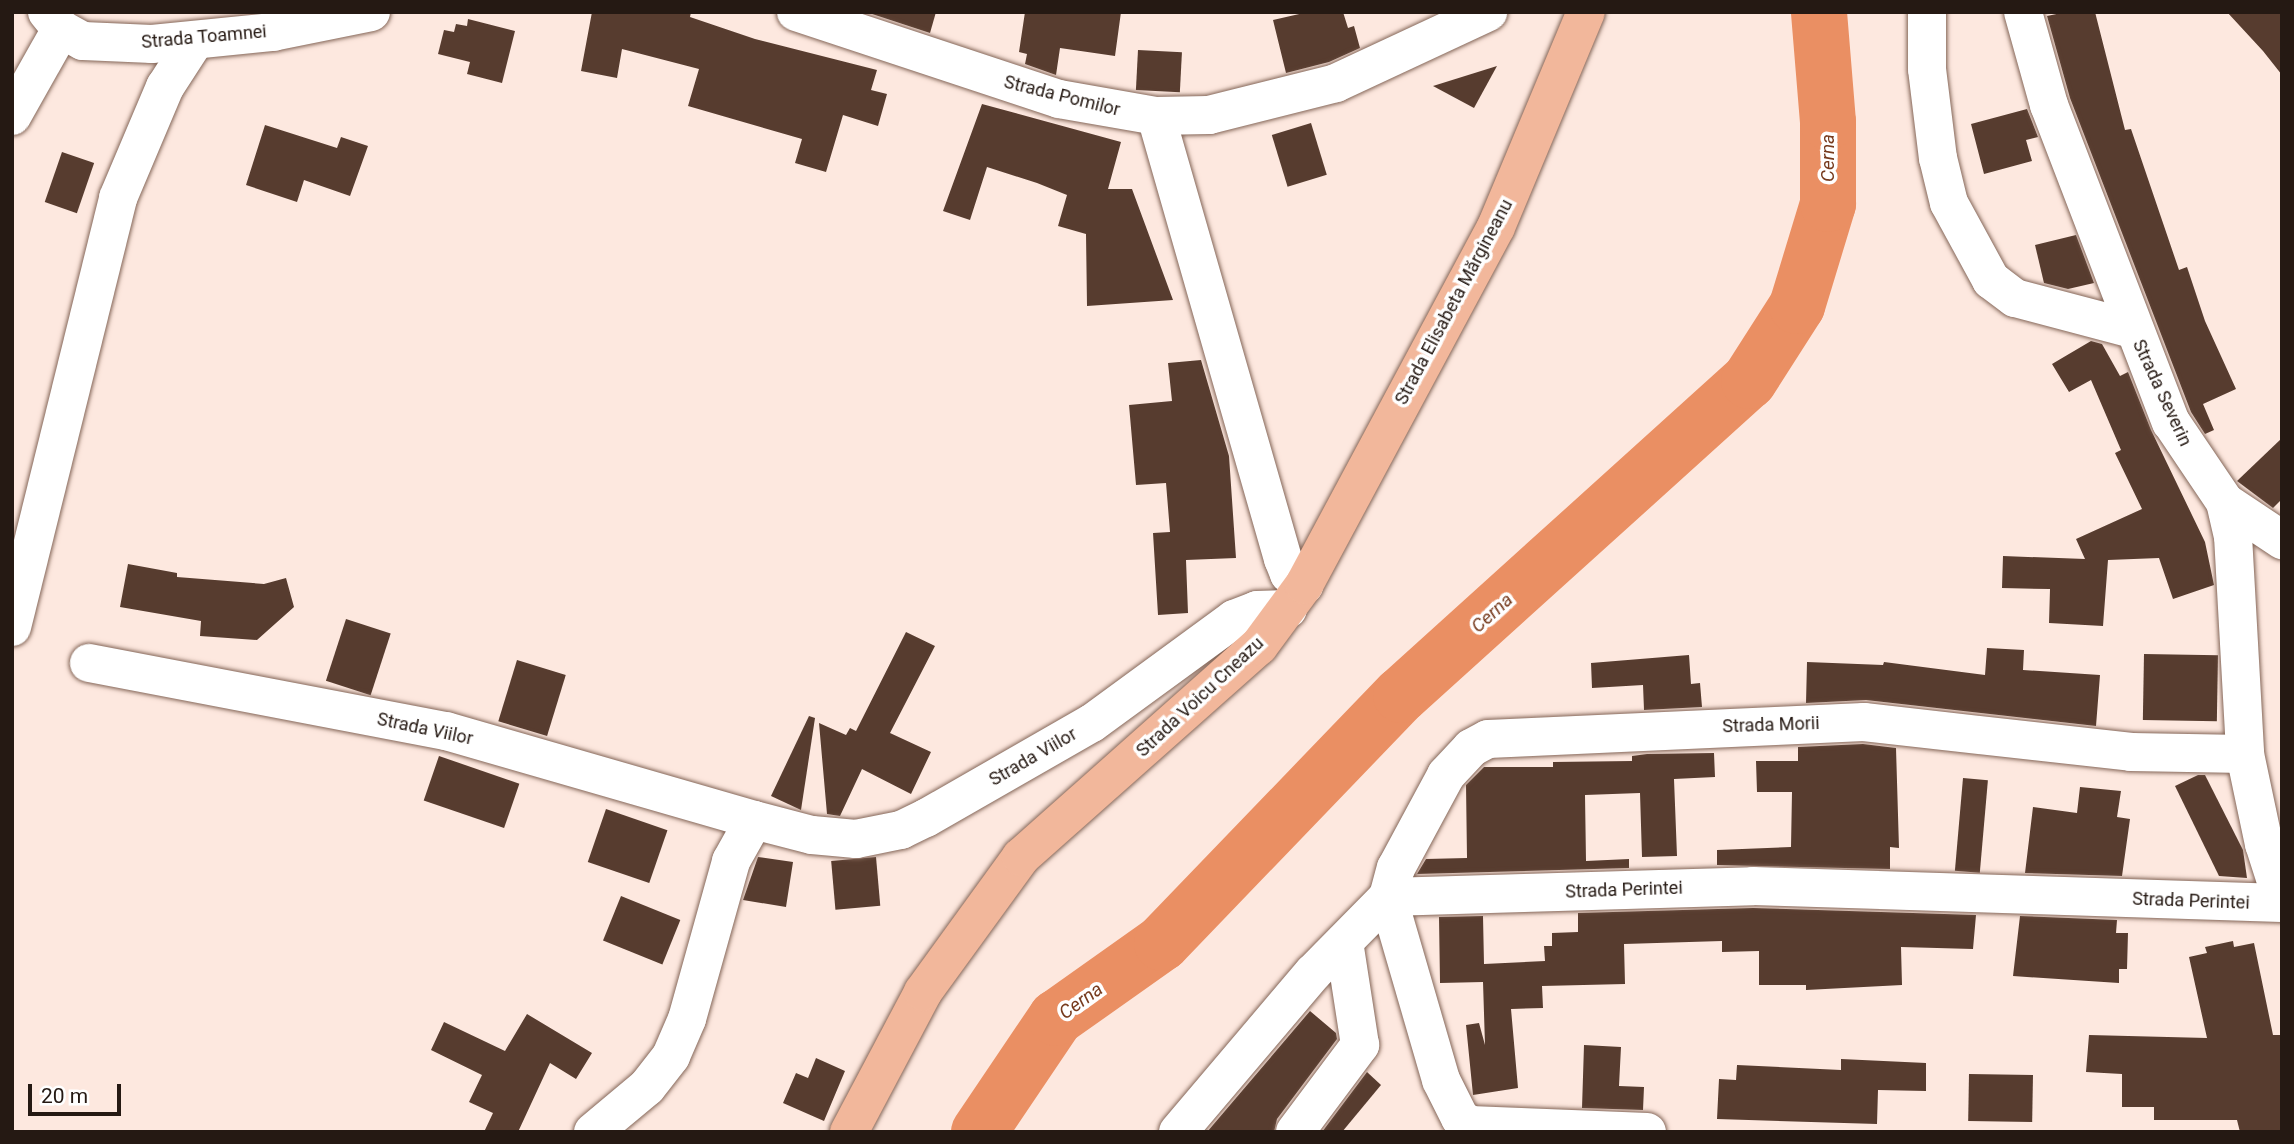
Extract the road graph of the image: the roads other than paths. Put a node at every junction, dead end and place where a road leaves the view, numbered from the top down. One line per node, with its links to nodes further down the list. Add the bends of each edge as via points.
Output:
1 (370, 12): 8 (street, Strada Toamnei, via 323,24)
2 (796, 12): 10 (street, Strada Pomilor, via 1059,99)
3 (1488, 12): 10 (street, Strada Pomilor, via 1336,83 1209,115)
4 (1586, 12): 14 (main road, Strada Elisabeta Mărgineanu, via 1496,227)
5 (1927, 12): 11 (street, via 1931,118 1940,169 1949,203 1991,280 2015,298)
6 (2023, 12): 11 (street, Strada Severin, via 2049,105)
7 (54, 21): 8 (street, Strada Toamnei, via 83,41); 9 (street)
8 (194, 42): 15 (street, via 165,87 118,198)
9 (12, 116)
10 (1156, 116): 14 (street)
11 (2132, 329): 12 (street, Strada Severin, via 2171,422)
12 (2225, 502): 13 (street); 17 (street, Strada Severin, via 2233,536)
13 (2282, 540)
14 (1296, 597): 18 (street, Strada Viilor, via 1234,619 1093,723 901,830 856,839 812,835); 23 (main road, Strada Voicu Cneazu, via 1259,646 1021,857 923,992)
15 (12, 627)
16 (89, 663): 18 (street, Strada Viilor, via 446,731)
17 (2245, 754): 19 (street, Strada Morii, via 2131,752 1864,722 1505,735 1471,748 1446,775 1396,869); 20 (street, Strada Severin)
18 (754, 820): 22 (street, via 731,861 687,1020 671,1056 646,1087)
19 (1388, 897): 20 (street, Strada Perintei, via 1753,886); 21 (street); 26 (street, via 1441,1080 1460,1118 1470,1125)
20 (2282, 902)
21 (1344, 942): 24 (street); 25 (street, via 1360,1045)
22 (593, 1132)
23 (849, 1132)
24 (1178, 1132)
25 (1295, 1132)
26 (1647, 1132)

